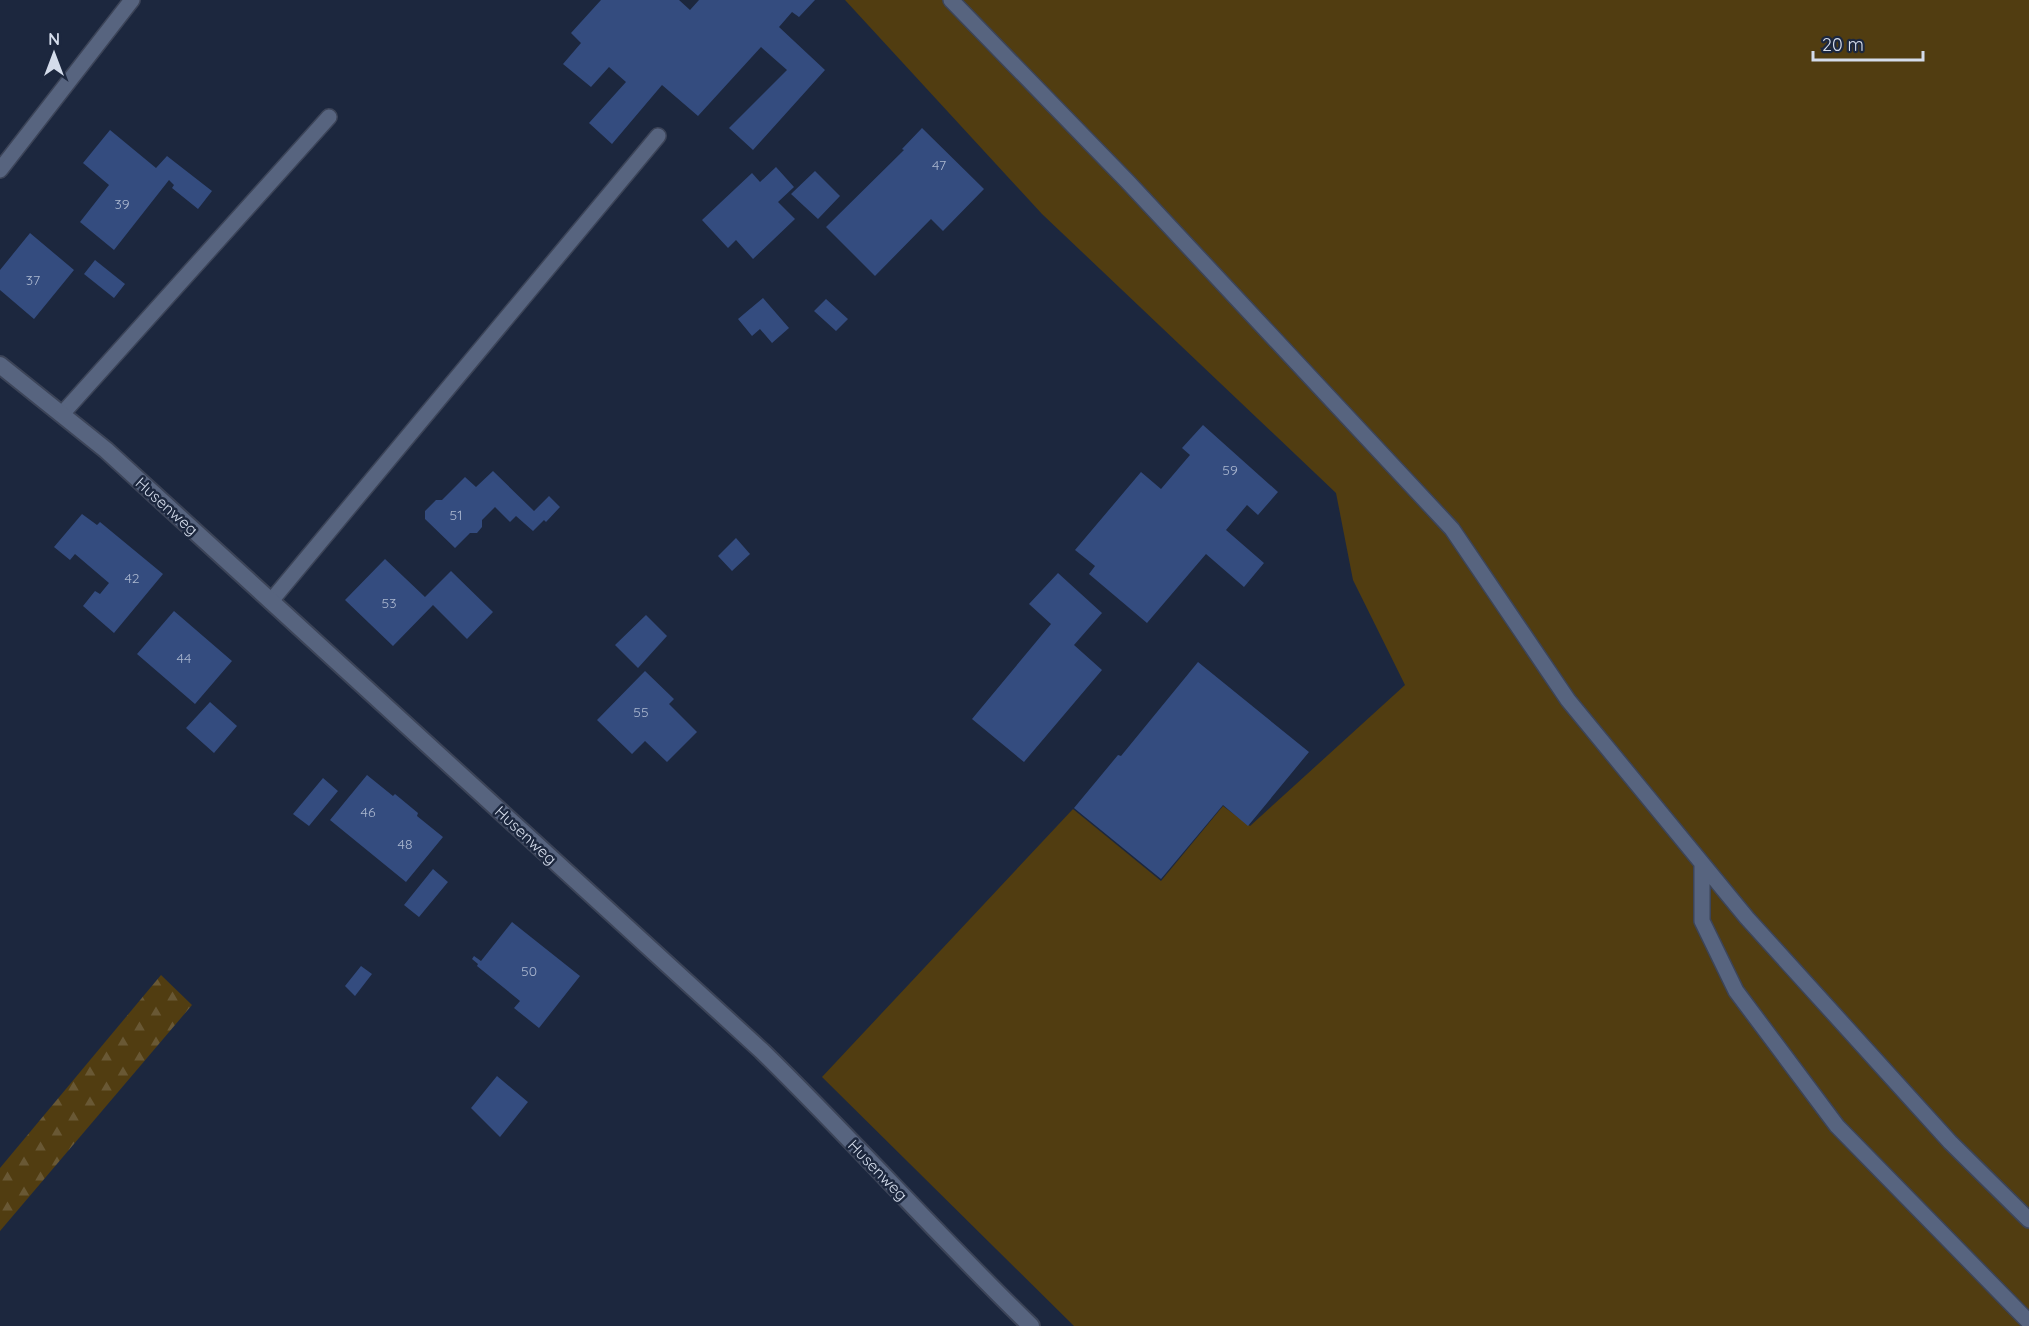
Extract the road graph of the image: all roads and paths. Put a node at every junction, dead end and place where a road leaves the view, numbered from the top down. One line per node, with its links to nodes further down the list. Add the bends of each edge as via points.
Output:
1 (132, 0): 5 (lane)
2 (951, 0): 9 (lane, via 1128,182 1452,529 1568,700)
3 (329, 117): 7 (lane)
4 (658, 136): 8 (lane)
5 (0, 170)
6 (0, 365): 7 (street, Husenweg)
7 (62, 414): 8 (street, Husenweg)
8 (271, 601): 12 (street, Husenweg, via 762,1051)
9 (1702, 863): 10 (lane, via 1950,1142); 11 (lane, via 1702,921 1736,991 1837,1126)
10 (2029, 1220)
11 (2029, 1322)
12 (1031, 1326)

